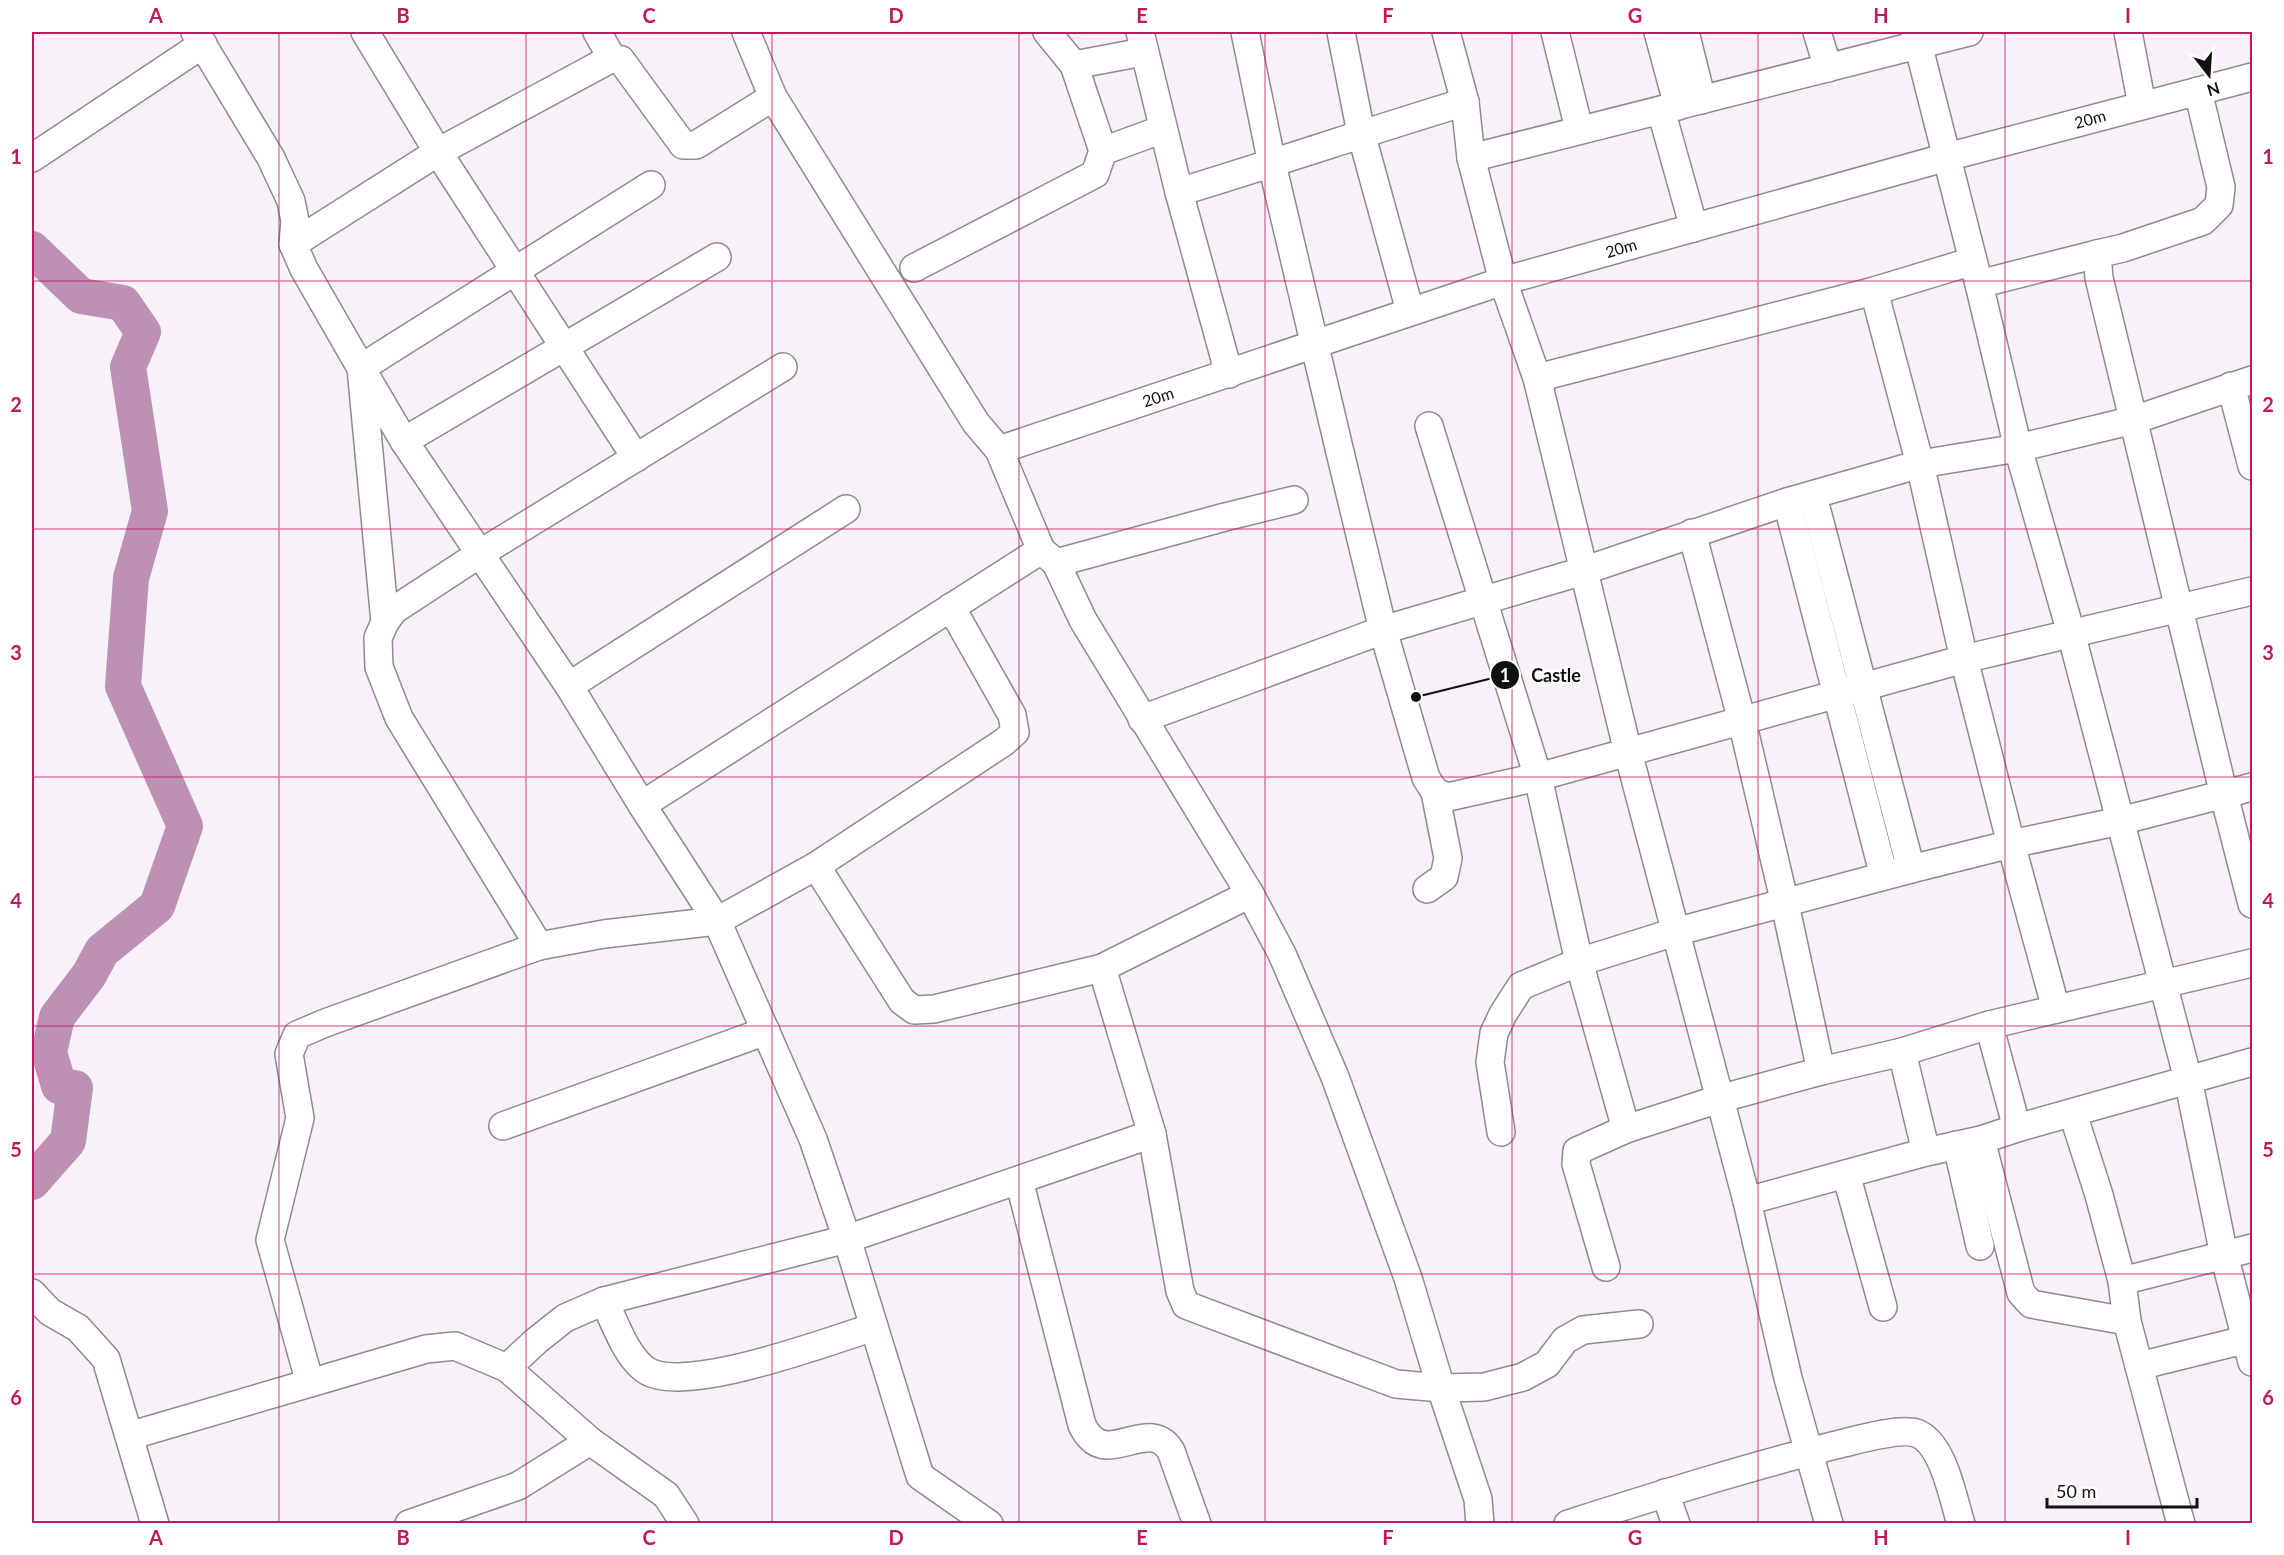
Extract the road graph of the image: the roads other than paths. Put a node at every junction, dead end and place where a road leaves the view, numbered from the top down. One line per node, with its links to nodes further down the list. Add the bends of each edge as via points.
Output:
1 (365, 32): 30 (street)
2 (597, 32): 17 (street)
3 (746, 32): 22 (street)
4 (1047, 32): 18 (street)
5 (1245, 32): 34 (street)
6 (1341, 32): 28 (street)
7 (1446, 32): 23 (street)
8 (1555, 32): 27 (street)
9 (1658, 32): 24 (street)
10 (1685, 32): 24 (street)
11 (1817, 32): 19 (street)
12 (1969, 32): 15 (street)
13 (2128, 32): 25 (street)
14 (199, 38): 32 (street); 38 (street, via 271,158 291,201 295,221)
15 (1917, 38): 19 (street); 31 (street)
16 (1142, 42): 18 (street); 26 (street)
17 (612, 58): 22 (street, via 621,60 683,145 696,146); 30 (street)
18 (1074, 65): 29 (street)
19 (1828, 68): 24 (street)
20 (2253, 77): 21 (street, 20m)
21 (2198, 91): 25 (street, 20m); 39 (street, via 2220,187 2219,205 2203,221)
22 (773, 97): 58 (street, via 976,423)
23 (1465, 102): 28 (street); 33 (street)
24 (1680, 105): 27 (street); 37 (street)
25 (2142, 105): 31 (street, 20m)
26 (1163, 129): 29 (street); 36 (street)
27 (1579, 129): 33 (street)
28 (1361, 133): 34 (street); 46 (street)
29 (1102, 151): 41 (street, via 1095,174)
30 (438, 152): 38 (street); 42 (street)
31 (1947, 157): 37 (street, 20m); 43 (street)
32 (32, 158)
33 (1470, 158): 44 (street)
34 (1272, 164): 36 (street); 47 (street)
35 (651, 185): 42 (street)
36 (1179, 192): 51 (street)
37 (1694, 228): 44 (street, 20m)
38 (293, 244): 50 (street)
39 (2097, 254): 43 (street); 54 (street, via 2099,278)
40 (717, 257): 48 (street)
41 (914, 268)
42 (515, 271): 48 (street); 50 (street)
43 (1976, 273): 45 (street); 57 (street)
44 (1503, 281): 46 (street, 20m); 52 (street)
45 (1874, 291): 52 (street); 60 (street)
46 (1410, 311): 47 (street, 20m)
47 (1314, 344): 51 (street, 20m); 74 (street)
48 (565, 348): 56 (street); 59 (street)
49 (783, 367): 59 (street)
50 (362, 368): 56 (street); 73 (street)
51 (1229, 374): 58 (street, 20m)
52 (1537, 378): 68 (street)
53 (2242, 383): 54 (street); 61 (street)
54 (2134, 420): 57 (street); 72 (street)
55 (1429, 426): 70 (street)
56 (404, 441): 66 (street)
57 (2018, 448): 60 (street); 75 (street)
58 (999, 450): 67 (street)
59 (636, 458): 66 (street)
60 (1920, 464): 62 (street); 76 (street)
61 (2253, 466)
62 (1800, 499): 65 (street); 78 (street)
63 (1294, 500): 67 (street)
64 (846, 509): 77 (street)
65 (1692, 533): 68 (street); 80 (street)
66 (481, 553): 73 (street, via 394,610); 77 (street)
67 (1048, 556): 71 (street); 79 (street)
68 (1583, 571): 70 (street); 81 (street)
69 (2253, 591): 72 (street)
70 (1485, 602): 74 (street); 82 (street)
71 (951, 608): 86 (street); 89 (street, via 1012,715 1015,732)
72 (2180, 608): 75 (street); 85 (street)
73 (385, 622): 98 (street, via 378,638 379,667 399,718)
74 (1383, 630): 79 (street); 84 (street, via 1426,778)
75 (2071, 633): 76 (street); 87 (street)
76 (1964, 659): 78 (street); 88 (street)
77 (569, 686): 86 (street)
78 (1850, 691): 80 (street); 90 (street); 91 (street)
79 (1142, 718): 93 (street)
80 (1742, 721): 81 (street); 94 (street)
81 (1628, 752): 82 (street); 97 (street)
82 (1538, 777): 84 (street, via 1448,797); 99 (street)
83 (2253, 787): 85 (street)
84 (1435, 792): 92 (street, via 1448,858 1444,877)
85 (2223, 795): 87 (street); 95 (street)
86 (642, 805): 96 (street)
87 (2120, 821): 88 (street); 102 (street)
88 (2011, 844): 90 (street); 103 (street)
89 (816, 866): 96 (street); 101 (street, via 902,1001 914,1010 934,1009)
90 (1911, 869): 91 (street)
91 (1884, 876): 94 (street)
92 (1427, 889)
93 (1250, 894): 101 (street); 138 (street, via 1282,954 1335,1077 1408,1278)
94 (1785, 904): 97 (street); 108 (street)
95 (2253, 904)
96 (717, 921): 98 (street); 105 (street)
97 (1675, 932): 99 (street); 110 (street)
98 (539, 946): 137 (street, via 297,1035 289,1054 300,1118 270,1240)
99 (1579, 962): 114 (street); 115 (street, via 1521,987 1494,1033 1490,1062)
100 (2253, 963): 102 (street)
101 (1102, 968): 116 (street)
102 (2163, 983): 103 (street); 109 (street)
103 (2056, 1009): 104 (street)
104 (1989, 1025): 106 (street); 113 (street)
105 (766, 1031): 112 (street); 122 (street, via 813,1139)
106 (1902, 1052): 108 (street); 118 (street)
107 (2253, 1062): 109 (street)
108 (1821, 1071): 110 (street)
109 (2188, 1079): 111 (street); 125 (street)
110 (1719, 1100): 114 (street); 121 (street)
111 (2073, 1114): 113 (street); 127 (street)
112 (503, 1126)
113 (2017, 1128): 117 (street)
114 (1626, 1129): 126 (street, via 1577,1151 1576,1164)
115 (1501, 1132)
116 (1152, 1134): 120 (street); 138 (street, via 1180,1291 1186,1305 1396,1384)
117 (1969, 1143): 118 (street); 123 (street); 131 (street, via 2021,1293 2031,1304)
118 (1926, 1152): 119 (street)
119 (1845, 1174): 121 (street); 130 (street)
120 (1019, 1180): 122 (street); 147 (street, via 1082,1425 1090,1438 1104,1446 1154,1437 1165,1441)
121 (1747, 1201): 141 (street)
122 (847, 1239): 129 (street); 133 (street)
123 (1980, 1246)
124 (2253, 1248): 125 (street)
125 (2224, 1255): 127 (street); 134 (street)
126 (1606, 1267)
127 (2122, 1281): 131 (street)
128 (32, 1293): 139 (street, via 50,1312 78,1328 106,1359)
129 (604, 1300): 133 (street, via 631,1354 644,1369 657,1376 684,1378 729,1371); 136 (street, via 566,1318)
130 (1883, 1307)
131 (2127, 1321): 135 (street)
132 (1639, 1324): 138 (street, via 1583,1330 1565,1340 1547,1364 1523,1377 1484,1387)
133 (874, 1327): 146 (street, via 920,1476)
134 (2251, 1346): 135 (street)
135 (2139, 1366): 153 (street)
136 (507, 1368): 137 (street, via 455,1347 426,1349); 140 (street)
137 (310, 1383): 139 (street)
138 (1441, 1388): 148 (street, via 1478,1499)
139 (129, 1436): 143 (street)
140 (590, 1441): 144 (street, via 518,1486); 145 (street, via 666,1495)
141 (1808, 1452): 142 (street); 151 (street); 152 (street, via 1882,1434 1915,1432 1931,1442 1940,1457)
142 (1665, 1493): 149 (street); 150 (street)
143 (155, 1524)
144 (409, 1524)
145 (684, 1524)
146 (988, 1524)
147 (1197, 1524)
148 (1480, 1524)
149 (1568, 1524)
150 (1676, 1524)
151 (1829, 1524)
152 (1961, 1524)
153 (2181, 1524)

